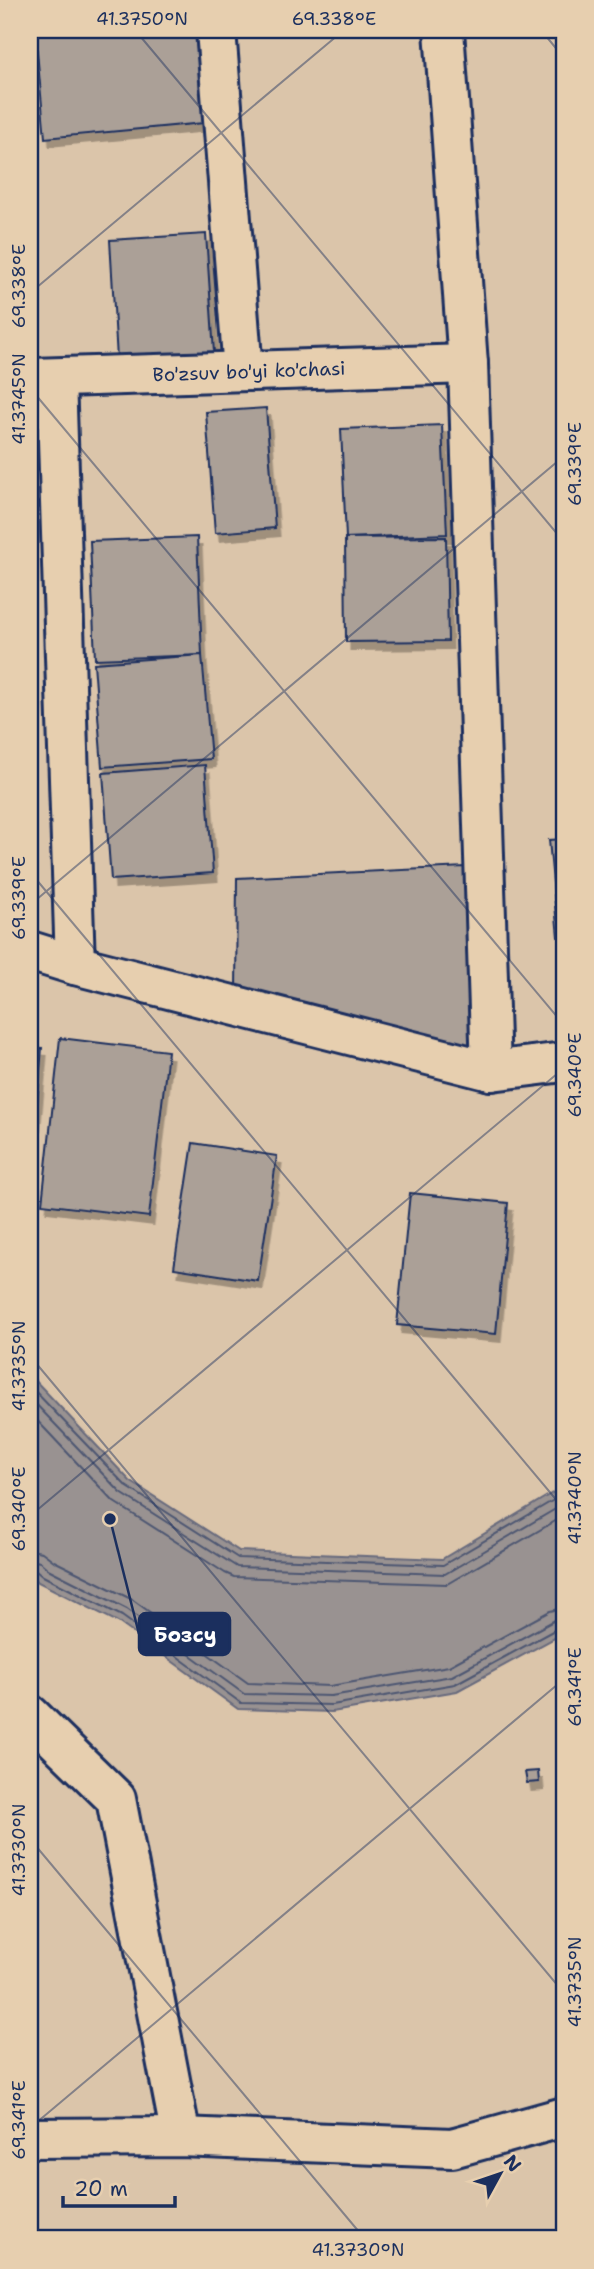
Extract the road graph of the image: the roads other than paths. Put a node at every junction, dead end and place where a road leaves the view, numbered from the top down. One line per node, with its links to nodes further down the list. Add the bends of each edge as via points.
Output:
1 (216, 30): 4 (street)
2 (444, 30): 3 (street)
3 (468, 364): 4 (street, Bo'zsuv bo'yi ko'chasi); 9 (street)
4 (243, 371): 5 (street, Bo'zsuv bo'yi ko'chasi)
5 (43, 378): 7 (street)
6 (30, 951): 7 (street)
7 (75, 965): 9 (street)
8 (564, 1062): 9 (street)
9 (491, 1071)
10 (30, 1714): 12 (street, via 116,1799)
11 (564, 2117): 12 (street, via 452,2148)
12 (181, 2137): 13 (street)
13 (30, 2138)

